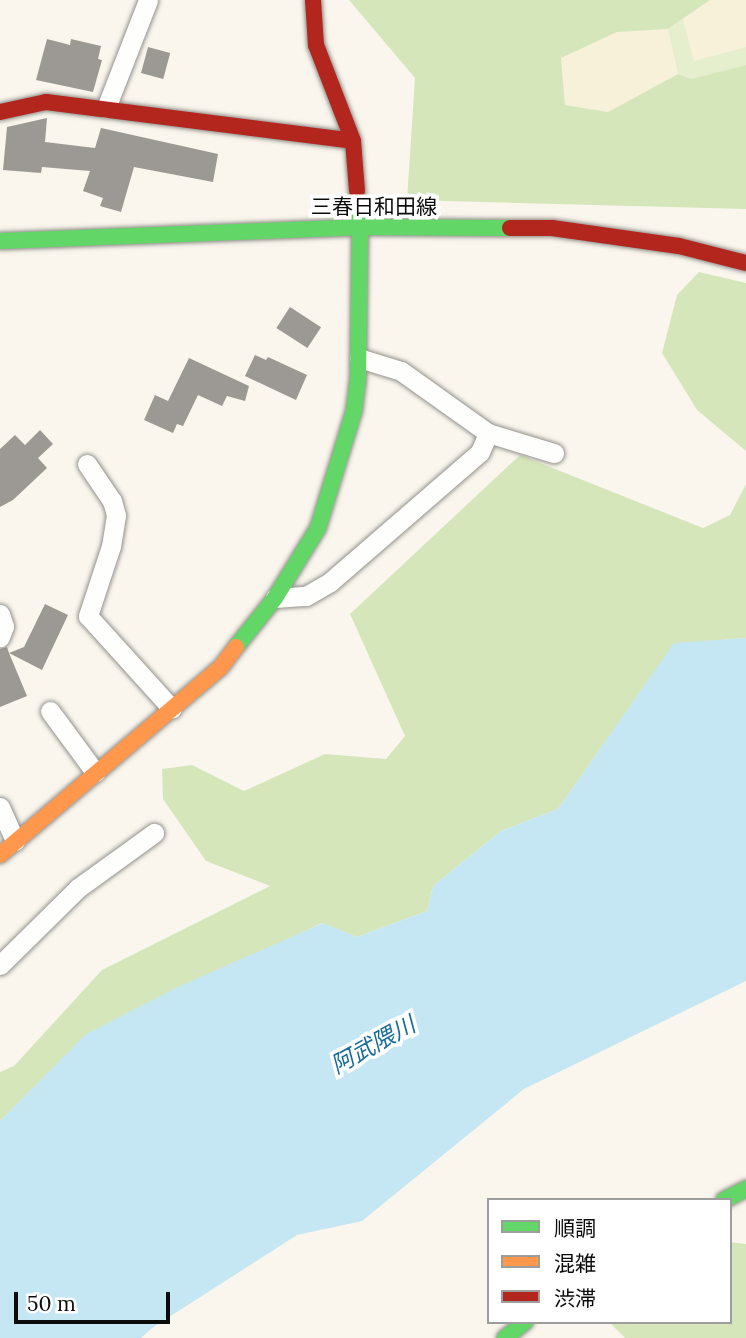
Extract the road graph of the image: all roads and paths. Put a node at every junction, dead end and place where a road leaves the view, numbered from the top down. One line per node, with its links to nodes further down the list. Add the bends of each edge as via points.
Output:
1 (148, 0): 3 (street)
2 (313, 0): 5 (street, via 316,45)
3 (106, 108): 4 (street, via 46,102); 5 (street)
4 (0, 112)
5 (353, 141): 6 (street)
6 (360, 227): 7 (street, 三春日和田線); 8 (street, 三春日和田線, via 552,228 679,246); 9 (street)
7 (0, 241)
8 (746, 262)
9 (359, 358): 10 (street, via 401,371); 13 (street, via 348,437 318,528)
10 (488, 433): 11 (street); 13 (street, via 480,452 330,582 306,596)
11 (554, 453)
12 (88, 464): 16 (street, via 112,500 116,515 88,616)
13 (275, 598): 16 (street, via 221,667)
14 (0, 614): 15 (street, via 4,626)
15 (0, 637)
16 (172, 709): 18 (street)
17 (50, 711): 18 (street)
18 (95, 772): 21 (street)
19 (0, 807): 21 (street)
20 (154, 833): 23 (street, via 78,888)
21 (15, 841): 22 (street)
22 (0, 855)
23 (0, 965)
24 (746, 1189): 25 (street)
25 (728, 1198)
26 (522, 1324): 27 (street)
27 (505, 1338)

